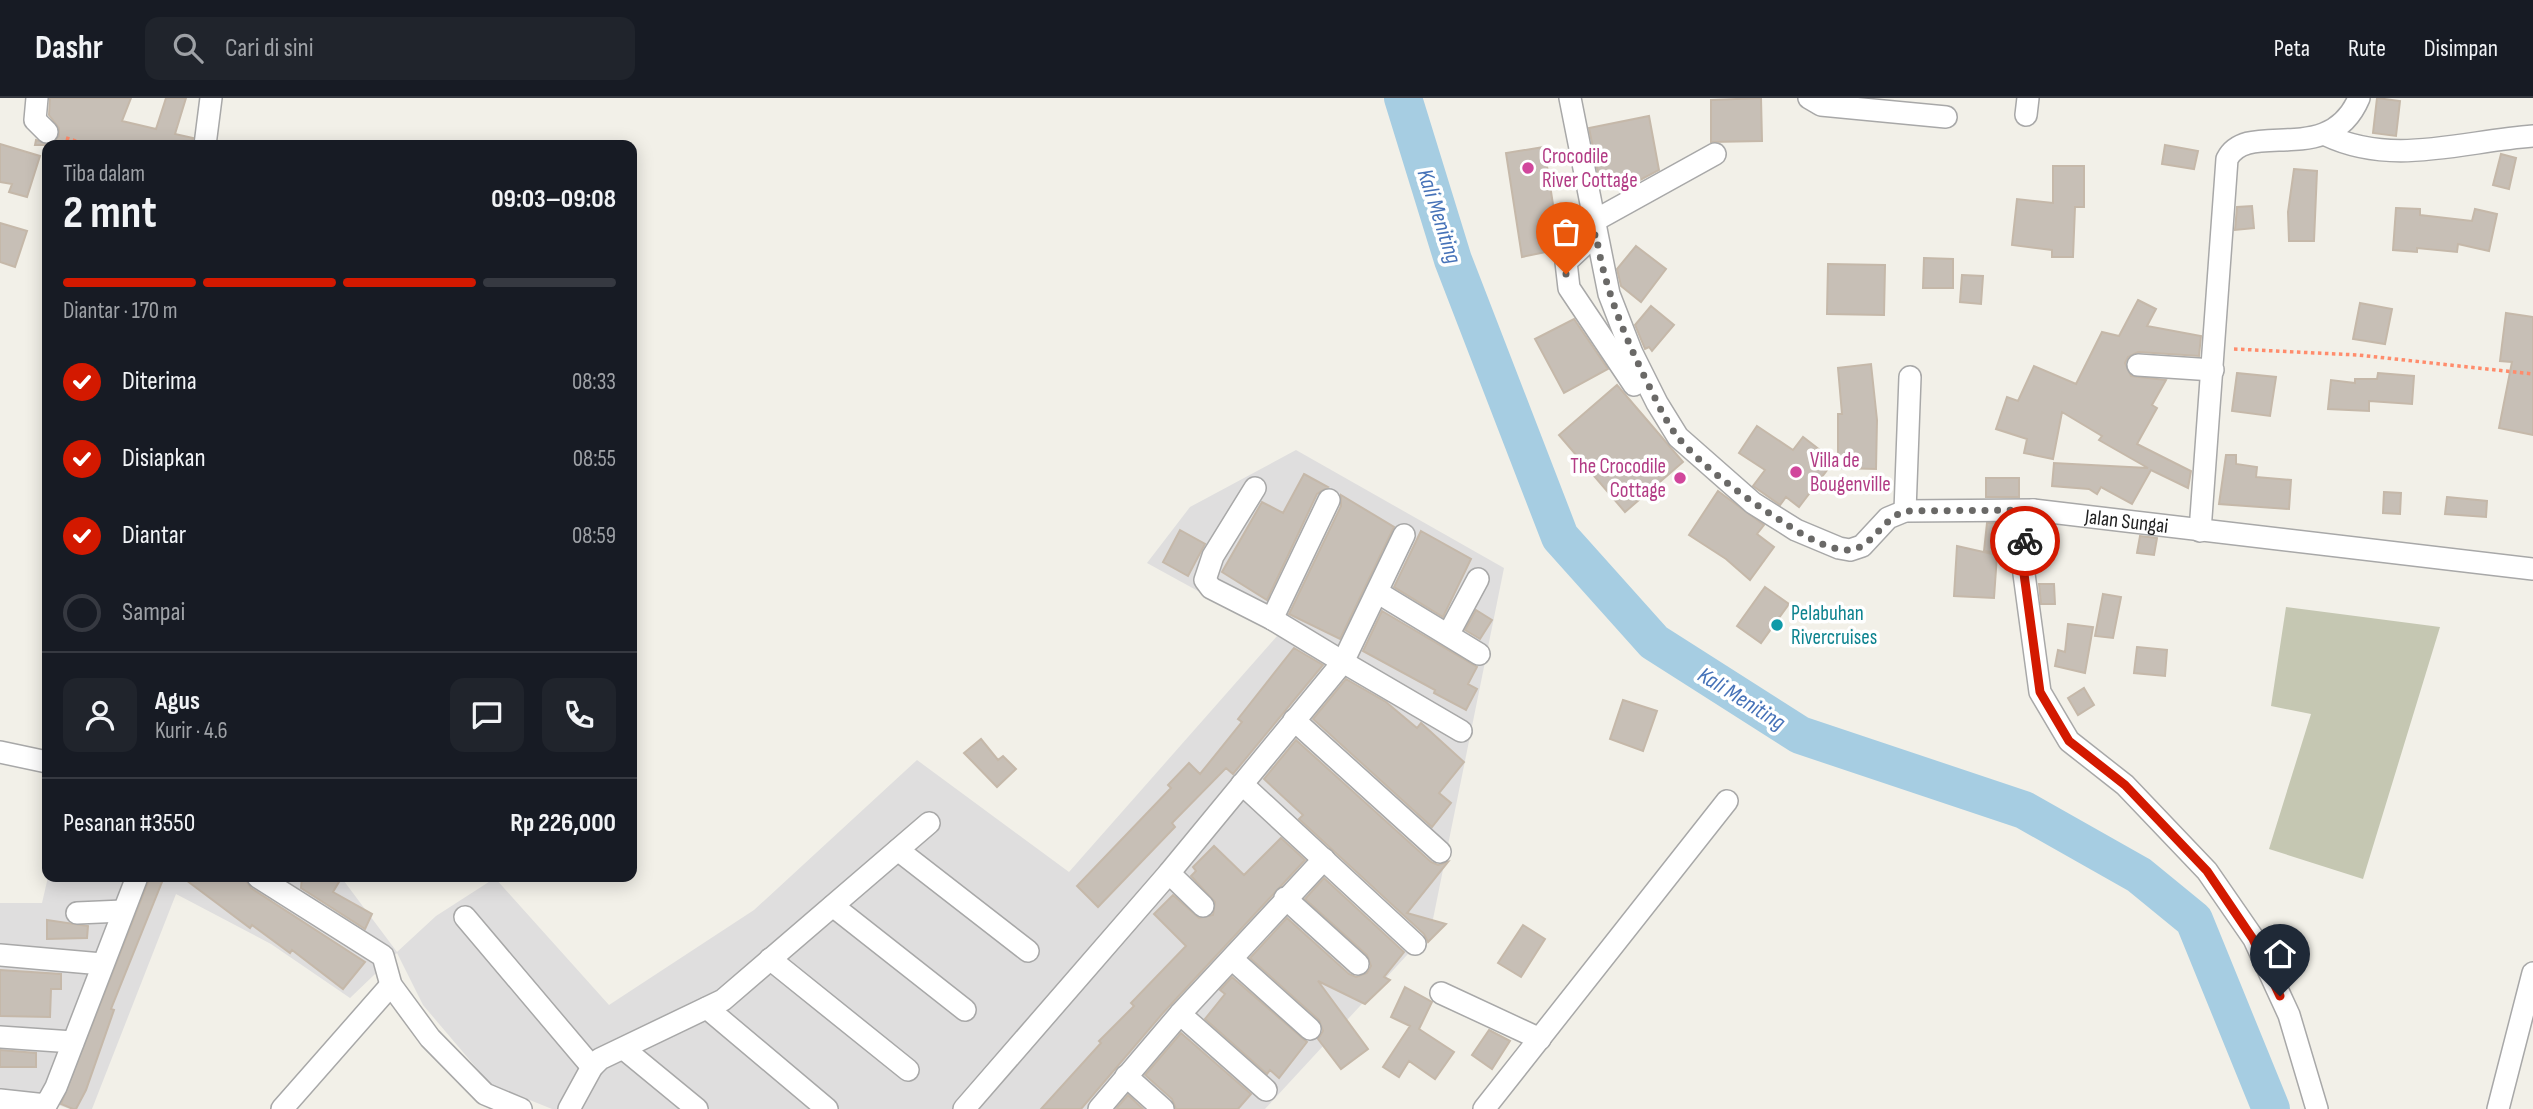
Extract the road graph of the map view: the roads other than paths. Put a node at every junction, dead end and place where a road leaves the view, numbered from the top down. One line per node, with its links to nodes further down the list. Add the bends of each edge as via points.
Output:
1 (37, 98): 7 (street, via 36,120)
2 (211, 98): 10 (street)
3 (1570, 98): 12 (street)
4 (1809, 98): 6 (street, via 1821,105)
5 (2359, 98): 8 (street, via 2345,122)
6 (1946, 117)
7 (47, 132)
8 (2326, 135): 9 (street, via 2358,146 2431,152); 13 (street, via 2241,145 2227,159)
9 (2533, 136)
10 (206, 140)
11 (1716, 154): 12 (street)
12 (1595, 227): 16 (street, via 1566,262 1569,288); 20 (street, via 1620,324 1678,437 1753,503 1796,530 1839,548 1862,545 1888,518)
13 (2214, 359): 14 (street); 21 (street)
14 (2138, 365)
15 (1910, 377): 20 (street)
16 (1634, 385)
17 (1255, 488): 26 (street, via 1213,556 1205,580 1211,588)
18 (1329, 500): 26 (street)
19 (2033, 510): 20 (street, Jalan Sungai); 21 (street, Jalan Sungai); 82 (street, via 2024,574 2040,692 2069,741 2125,785 2207,871 2253,939 2289,1015)
20 (1905, 511)
21 (2200, 531): 23 (street, Jalan Sungai)
22 (1404, 535): 25 (street)
23 (2533, 569)
24 (1478, 579): 27 (street)
25 (1377, 592): 27 (street); 29 (street)
26 (1272, 619): 29 (street)
27 (1449, 633): 28 (street)
28 (1479, 654)
29 (1343, 662): 30 (street); 31 (street)
30 (1294, 720): 34 (street); 38 (street)
31 (1461, 731)
32 (0, 752): 33 (street)
33 (42, 761)
34 (1242, 784): 39 (street); 40 (street)
35 (1727, 801): 64 (street)
36 (929, 823): 37 (street)
37 (898, 850): 44 (street); 50 (street)
38 (1440, 852)
39 (1324, 859): 43 (street); 49 (street)
40 (1169, 873): 45 (street); 78 (street)
41 (135, 882): 46 (street)
42 (285, 885): 57 (street, via 383,956)
43 (1285, 898): 53 (street); 55 (street)
44 (832, 906): 52 (street); 60 (street)
45 (1203, 906)
46 (123, 911): 47 (street); 54 (street)
47 (77, 913)
48 (465, 917): 67 (street)
49 (1415, 944)
50 (1028, 951)
51 (0, 955): 54 (street)
52 (771, 959): 59 (street); 68 (street)
53 (1232, 959): 61 (street); 62 (street)
54 (102, 964): 65 (street)
55 (1358, 964)
56 (2533, 973): 83 (street)
57 (391, 985): 73 (street); 74 (street, via 429,1038 485,1094)
58 (1441, 993): 64 (street)
59 (707, 1008): 66 (street); 77 (street)
60 (965, 1010)
61 (1180, 1014): 69 (street); 70 (street)
62 (1310, 1029)
63 (0, 1037): 65 (street)
64 (1540, 1039): 81 (street)
65 (73, 1042): 72 (street)
66 (624, 1049): 67 (street); 76 (street)
67 (592, 1067): 75 (street)
68 (908, 1070)
69 (1126, 1076): 79 (street); 80 (street)
70 (1266, 1090)
71 (0, 1100): 72 (street)
72 (50, 1107)
73 (282, 1109)
74 (521, 1109)
75 (569, 1109)
76 (697, 1109)
77 (827, 1109)
78 (964, 1109)
79 (1098, 1109)
80 (1164, 1109)
81 (1484, 1109)
82 (2317, 1109)
83 (2498, 1109)

